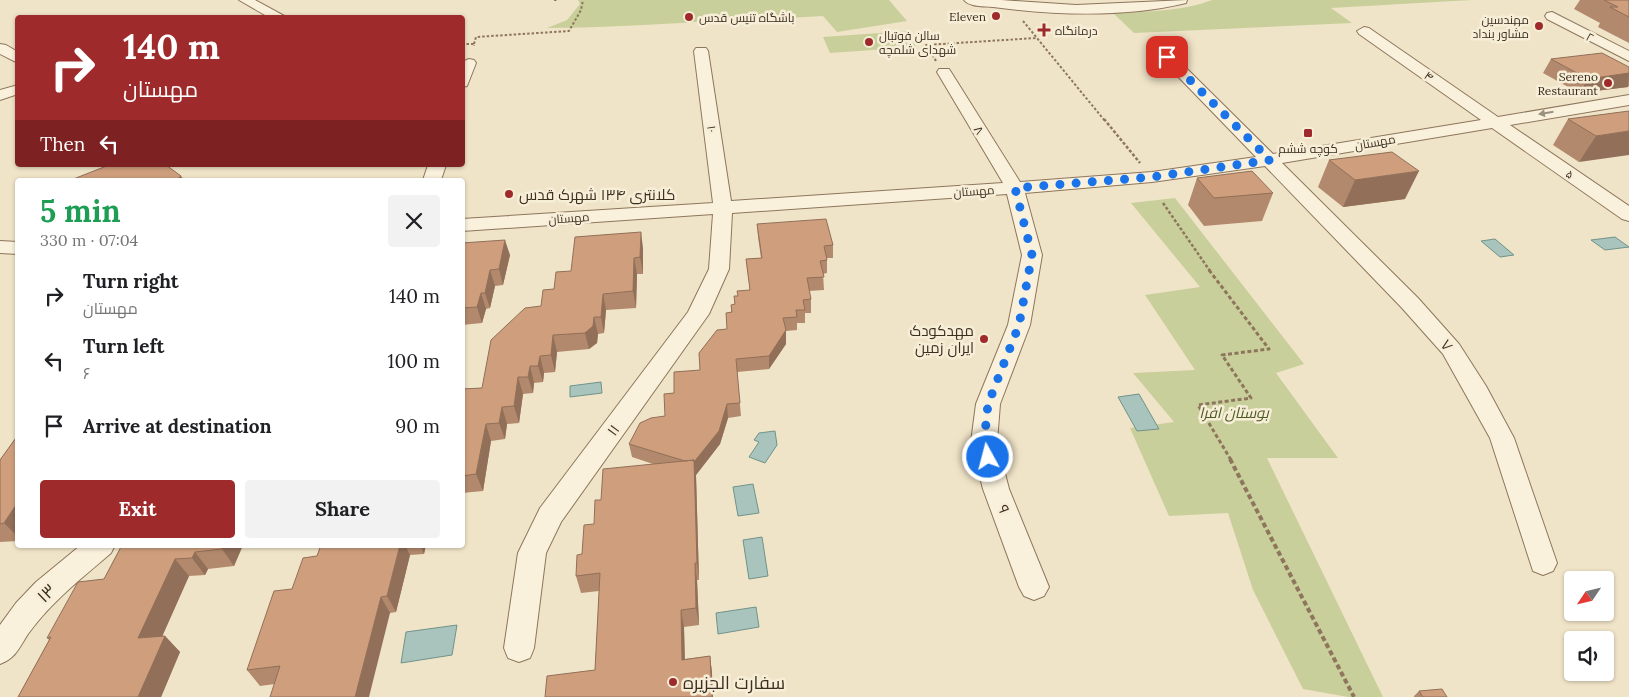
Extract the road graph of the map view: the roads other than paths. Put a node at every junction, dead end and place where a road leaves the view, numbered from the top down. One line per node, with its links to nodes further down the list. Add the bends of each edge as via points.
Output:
1 (245, 0): 4 (street)
2 (970, 0): 3 (street, via 1011,6 1083,9 1133,7)
3 (1181, 0)
4 (276, 15)
5 (1552, 16): 11 (street, ۲)
6 (1364, 31): 19 (street, ۴)
7 (1, 48): 9 (street)
8 (701, 51): 23 (street, ۱۰)
9 (15, 57)
10 (1167, 57): 21 (street, ۷)
11 (1629, 57)
12 (469, 63): 14 (street)
13 (944, 72): 22 (street, ۸)
14 (465, 74)
15 (15, 90): 16 (street)
16 (0, 95)
17 (1629, 100): 19 (street, مهستان, one-way to 19)
18 (1629, 111): 20 (street)
19 (1494, 121): 20 (street, ۴); 21 (street, مهستان)
20 (1511, 132): 21 (street); 24 (street, ۵)
21 (1275, 165): 22 (street, مهستان); 22 (street, via 1089,194); 32 (street, ۷, via 1451,349 1502,438)
22 (1016, 193): 23 (street); 33 (street, ۹, via 1032,255 1019,325 988,404 984,442 996,489)
23 (722, 213): 25 (street, مهستان); 26 (street); 34 (street, ۱۱, via 719,269 698,314 546,523 532,554)
24 (1629, 215)
25 (465, 226)
26 (465, 237)
27 (0, 247): 28 (street)
28 (15, 248)
29 (0, 261): 30 (street)
30 (15, 262)
31 (97, 548): 35 (street, ۱۳, via 46,591)
32 (1543, 563)
33 (1034, 587)
34 (519, 648)
35 (0, 650)

